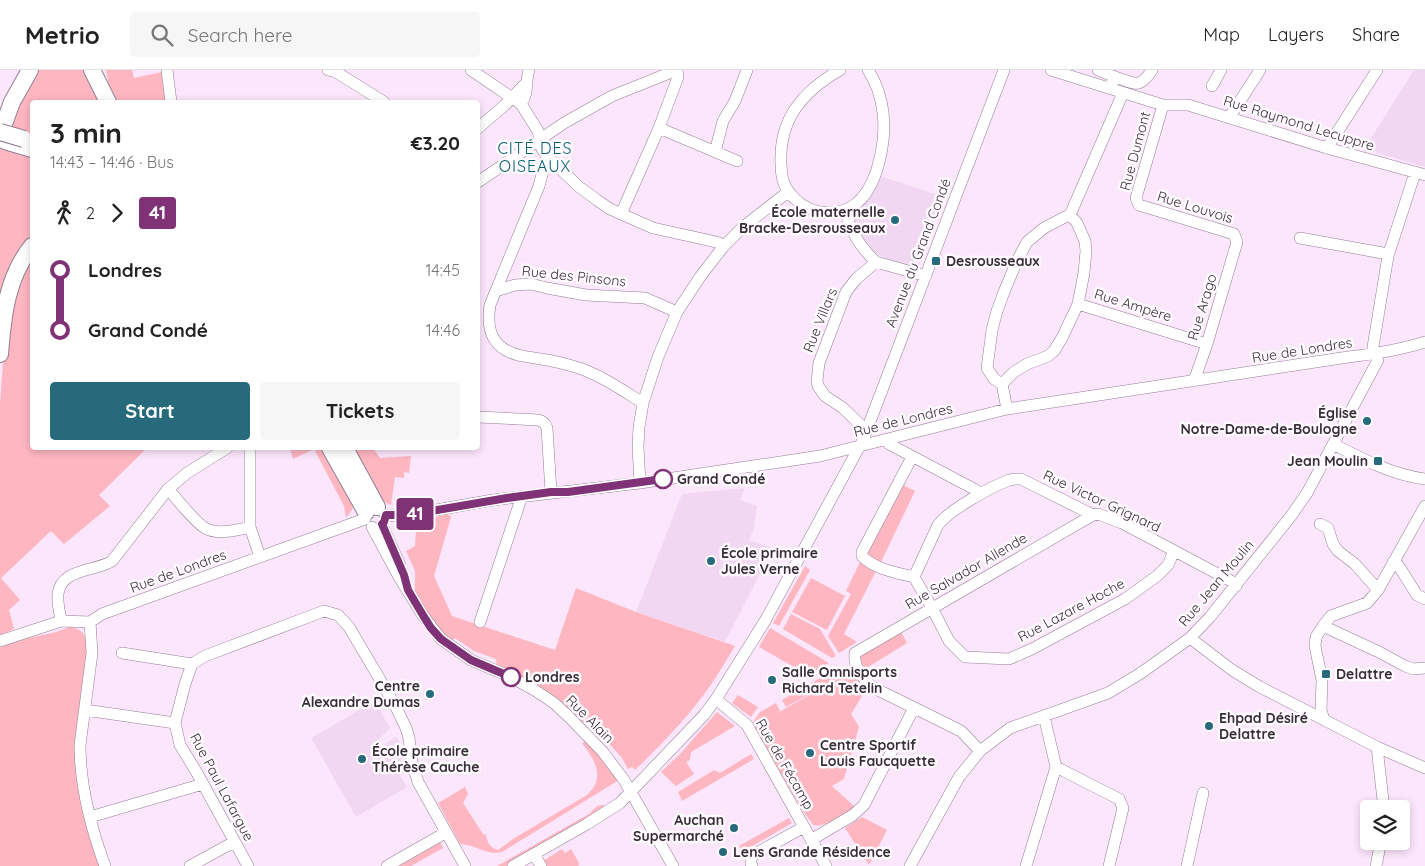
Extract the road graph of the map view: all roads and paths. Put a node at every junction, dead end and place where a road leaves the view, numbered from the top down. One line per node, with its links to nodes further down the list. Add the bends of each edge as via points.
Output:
1 (30, 70): 32 (highway, via 12,102)
2 (92, 70): 23 (highway)
3 (101, 70): 24 (highway)
4 (166, 70): 25 (street)
5 (328, 70): 26 (street)
6 (471, 70): 27 (street)
7 (529, 70): 27 (street, via 527,93)
8 (677, 70): 31 (street, via 678,77); 34 (street, via 612,96)
9 (747, 70): 37 (street, via 723,121)
10 (840, 70): 42 (street, via 803,98 786,126 781,154 782,177)
11 (868, 70): 44 (street, via 879,92 883,110 881,154 869,188 853,207)
12 (1004, 70): 53 (street, Avenue du Grand Condé)
13 (1051, 70): 21 (street, Rue Raymond Lecuppre)
14 (1098, 70): 19 (street)
15 (1152, 70): 19 (street, via 1146,80 1137,84)
16 (1221, 70): 20 (street)
17 (1260, 70): 29 (street)
18 (1377, 70): 36 (street)
19 (1115, 77): 21 (street)
20 (1212, 86)
21 (1110, 89): 22 (street, Rue Raymond Lecuppre)
22 (1123, 93): 28 (street, Rue Raymond Lecuppre); 46 (street)
23 (107, 100)
24 (107, 100)
25 (171, 100)
26 (381, 100)
27 (516, 101): 30 (street, via 505,105); 34 (street, via 538,131)
28 (1163, 105): 29 (street, Rue Raymond Lecuppre, via 1188,105); 43 (street, Rue Dumont, via 1136,198)
29 (1229, 118): 36 (street, Rue Raymond Lecuppre)
30 (480, 126)
31 (659, 128): 37 (street); 45 (street)
32 (0, 134): 35 (highway, bridge)
33 (0, 139): 35 (highway)
34 (540, 139): 38 (street); 41 (street)
35 (28, 144)
36 (1327, 148): 40 (street, Rue Raymond Lecuppre)
37 (714, 152): 39 (street)
38 (547, 156): 45 (street, via 578,186); 54 (street, via 539,186)
39 (737, 162)
40 (1420, 174): 51 (street, Rue Jean Moulin)
41 (480, 181)
42 (788, 192): 44 (street, via 811,210 826,213); 49 (street, via 742,227)
43 (1139, 205): 48 (street, Rue Louvois, via 1234,234)
44 (845, 211): 52 (street, via 856,239)
45 (621, 214): 49 (street, via 653,228 712,241)
46 (1070, 215): 55 (street, via 1078,224 1086,251); 62 (street, via 1044,228 1027,242 1004,292 992,330 987,368)
47 (1300, 238): 51 (street)
48 (1237, 242): 58 (street, Rue Arago)
49 (723, 247): 56 (street)
50 (30, 249): 59 (highway, via 10,284)
51 (1388, 254): 60 (street, Rue Jean Moulin, via 1373,347)
52 (876, 262): 53 (street); 66 (street, Rue Villars, via 846,292 819,363 817,381 825,396)
53 (926, 276): 66 (street, Avenue du Grand Condé)
54 (496, 291): 56 (street, Rue des Pinsons, via 531,284 586,295 645,298); 63 (street, via 488,316 491,334 501,347 517,355 592,373)
55 (1078, 304): 58 (street, Rue Ampère); 62 (street, via 1054,351 1021,368)
56 (677, 312): 63 (street)
57 (1425, 342): 60 (street, Rue de Londres)
58 (1207, 344): 61 (street, Rue Arago)
59 (0, 354)
60 (1376, 354): 61 (street, Rue de Londres); 68 (street, Rue Jean Moulin, via 1378,360)
61 (1194, 381): 64 (street, Rue de Londres)
62 (1002, 384): 64 (street)
63 (643, 403): 76 (street, via 638,447)
64 (1007, 409): 67 (street, Rue de Londres)
65 (480, 417): 78 (street, via 538,420 546,424)
66 (867, 431): 69 (street, Avenue du Grand Condé)
67 (886, 440): 69 (street, Rue de Londres); 74 (street)
68 (1333, 444): 75 (street, via 1381,467); 90 (street, Rue Jean Moulin, via 1307,493)
69 (859, 446): 76 (street, Rue de Londres, via 820,456); 103 (street, Avenue du Grand Condé, via 765,621)
70 (224, 450): 77 (street)
71 (250, 450): 85 (street)
72 (331, 450): 83 (highway)
73 (346, 450): 83 (highway)
74 (912, 457): 79 (street); 89 (street, via 862,556 877,566)
75 (1425, 479)
76 (640, 482): 78 (street, Rue de Londres)
77 (168, 489): 85 (street, via 205,529 222,531); 94 (street, via 112,561 73,574 63,582 58,593)
78 (551, 492): 80 (street, Rue de Londres)
79 (980, 494): 82 (street, Rue Victor Grignard, via 1012,479 1021,479); 89 (street, Rue Victor Grignard, via 943,518)
80 (522, 496): 83 (street, Rue de Londres, via 408,515); 96 (street)
81 (1425, 506): 88 (street)
82 (1093, 515): 86 (street, Rue Victor Grignard, via 1122,523); 93 (street, Rue Salvador Allende)
83 (375, 517): 87 (street, Rue de Londres, via 347,524); 114 (street, Rue Alain, via 404,575 408,590 431,628 471,660 511,677 554,703 603,752)
84 (1320, 524): 91 (street, via 1328,528 1338,551 1355,564)
85 (250, 527): 87 (street)
86 (1174, 551): 90 (street, Rue Victor Grignard); 93 (street, Rue Lazare Hoche, via 1158,576 1125,599 1009,659 965,657 949,642)
87 (260, 557): 95 (street, Rue de Londres, via 102,614)
88 (1393, 562): 91 (street); 92 (street, via 1417,595)
89 (914, 577): 93 (street, Rue Lazare Hoche)
90 (1236, 586): 98 (street, Rue Jean Moulin)
91 (1378, 590): 97 (street, via 1367,603 1331,616)
92 (1425, 599)
93 (932, 608): 104 (street, Rue Salvador Allende, via 855,653 854,661 864,680)
94 (61, 621): 95 (street, Rue de Londres); 99 (street, Rue de Londres)
95 (90, 622): 105 (street, via 92,653)
96 (480, 622)
97 (1323, 626): 102 (street, via 1405,666); 107 (street, via 1315,641 1322,680)
98 (1190, 638): 106 (street, Rue Jean Moulin, via 1108,693); 107 (street, via 1232,670)
99 (4, 639)
100 (122, 653): 101 (street)
101 (192, 664): 108 (street, Rue Paul Lafargue); 119 (street, via 205,656 324,611 338,615 349,627 399,712 409,738 418,782)
102 (1425, 669)
103 (716, 699): 114 (street, Avenue du Grand Condé); 118 (street, Rue de Fécamp, via 747,725)
104 (914, 708): 110 (street, via 961,731); 120 (street, via 864,805)
105 (85, 710): 108 (street); 117 (street, via 80,760)
106 (1044, 716): 110 (street, Rue Jean Moulin, via 1010,728); 111 (street)
107 (1324, 720): 109 (street)
108 (175, 723): 113 (street, Rue Paul Lafargue, via 180,746)
109 (1377, 747): 112 (street); 116 (street)
110 (980, 751): 135 (street, Rue Jean Moulin, via 960,777)
111 (1056, 767): 125 (street); 136 (street, via 1119,799 1123,808)
112 (1425, 768)
113 (203, 784): 117 (street); 121 (street, Rue Paul Lafargue)
114 (631, 792): 123 (street, via 620,803); 133 (street, Rue Alain)
115 (1204, 793): 137 (street)
116 (1383, 800)
117 (90, 817): 126 (street)
118 (804, 827): 120 (street, Rue de Fécamp); 124 (street, Rue de Fécamp, via 754,854)
119 (446, 833): 129 (street); 130 (street)
120 (811, 840): 134 (street, Rue de Fécamp)
121 (234, 842): 127 (street); 128 (street, Rue Paul Lafargue)
122 (1379, 850): 138 (street)
123 (534, 854): 131 (street); 132 (street)
124 (751, 862)
125 (1029, 865)
126 (105, 866)
127 (190, 866)
128 (248, 866)
129 (387, 866)
130 (464, 866)
131 (513, 866)
132 (541, 866)
133 (673, 866)
134 (826, 866)
135 (910, 866)
136 (1109, 866)
137 (1187, 866)
138 (1376, 866)

